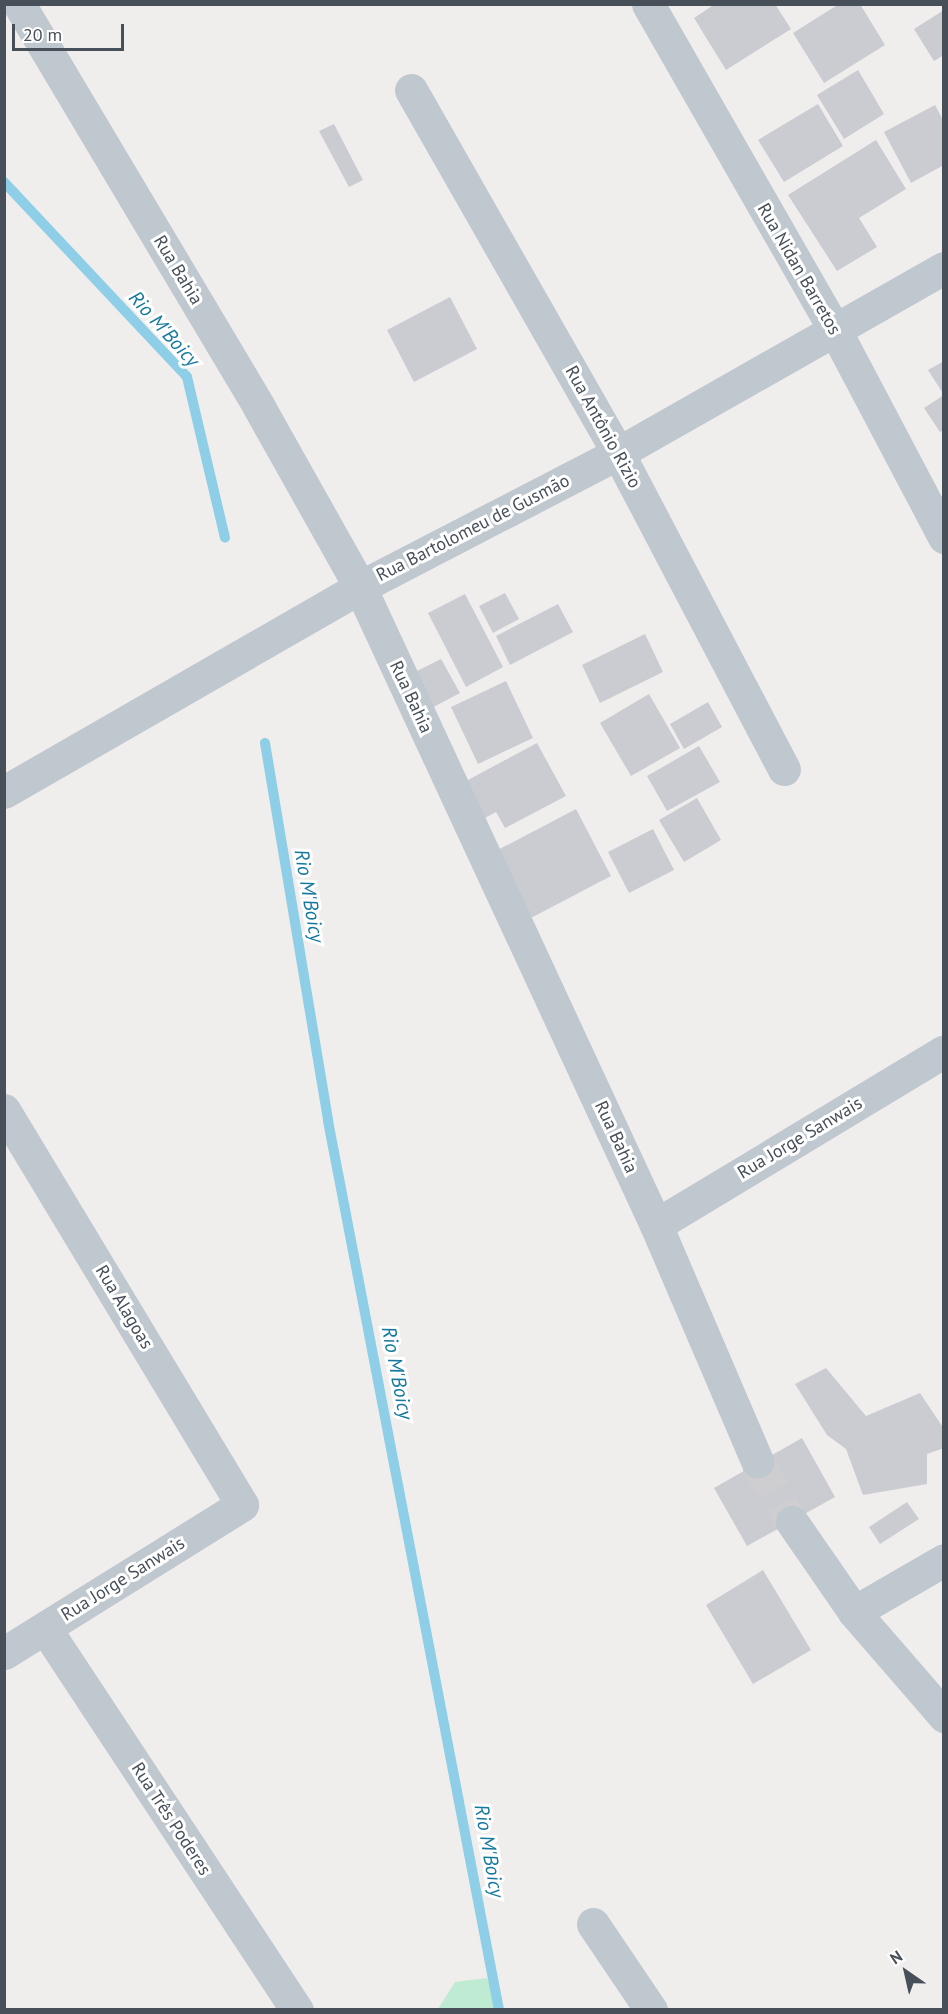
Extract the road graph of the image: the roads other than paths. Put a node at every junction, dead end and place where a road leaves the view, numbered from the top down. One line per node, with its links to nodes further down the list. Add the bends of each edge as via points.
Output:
1 (19, 4): 8 (street, Rua Bahia, via 259,407)
2 (648, 4): 5 (street, Rua Nidan Barretos)
3 (411, 90): 6 (street, Rua Antônio Rizio)
4 (944, 268): 5 (street, Rua Bartolomeu de Gusmão)
5 (836, 332): 6 (street, Rua Bartolomeu de Gusmão); 7 (street, Rua Nidan Barretos)
6 (618, 453): 8 (street, Rua Bartolomeu de Gusmão); 9 (street, Rua Antônio Rizio)
7 (944, 537)
8 (360, 586): 10 (street, Rua Bartolomeu de Gusmão); 13 (street, Rua Bahia)
9 (784, 769)
10 (4, 792)
11 (944, 1051): 13 (street, Rua Jorge Sanwais)
12 (4, 1110): 15 (street, Rua Alagoas)
13 (656, 1225): 14 (street, Rua Bahia, via 737,1422)
14 (757, 1461)
15 (242, 1506): 19 (street, Rua Jorge Sanwais)
16 (792, 1522): 18 (street)
17 (944, 1560): 18 (street)
18 (854, 1612): 21 (street)
19 (45, 1628): 20 (street, Rua Jorge Sanwais); 23 (street, Rua Três Poderes)
20 (4, 1653)
21 (944, 1716)
22 (593, 1924): 24 (street)
23 (297, 2010)
24 (651, 2010)

